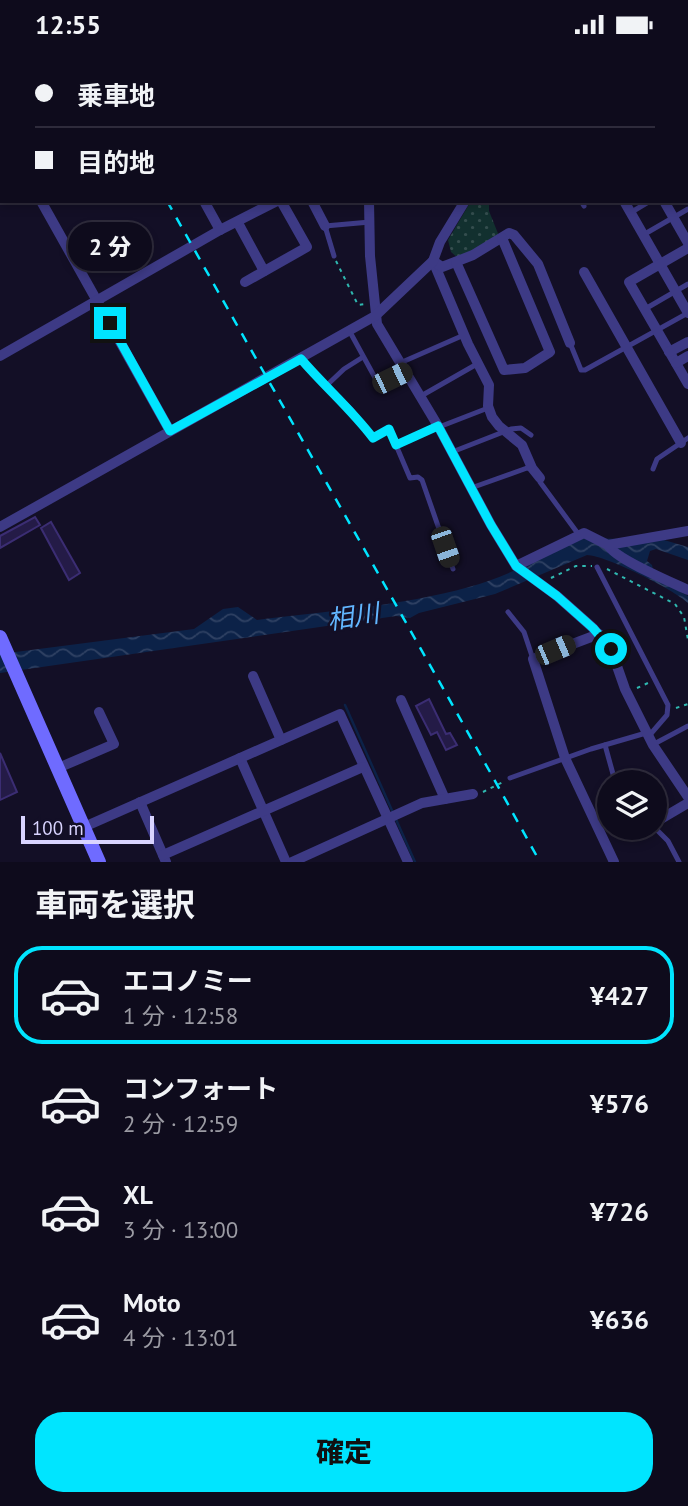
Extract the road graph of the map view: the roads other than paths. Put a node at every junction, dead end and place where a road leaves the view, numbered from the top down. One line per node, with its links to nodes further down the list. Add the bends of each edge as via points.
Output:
1 (42, 203): 32 (street)
2 (205, 203): 19 (street)
3 (252, 203): 13 (street)
4 (275, 203): 13 (street)
5 (280, 203): 27 (street, via 307,247)
6 (313, 203): 18 (street)
7 (369, 203): 16 (street)
8 (461, 203): 24 (street)
9 (625, 203): 14 (street)
10 (647, 203): 14 (lane)
11 (665, 203): 15 (street)
12 (688, 209): 15 (lane)
13 (257, 212): 17 (street)
14 (631, 213): 20 (street)
15 (673, 218): 20 (lane); 22 (street)
16 (370, 222): 18 (lane); 35 (street)
17 (238, 223): 19 (street); 27 (street)
18 (325, 226): 23 (lane)
19 (220, 230): 32 (street)
20 (643, 235): 26 (street)
21 (502, 238): 25 (street); 25 (street, via 550,352 525,368 505,370); 40 (street, via 514,235 536,260)
22 (688, 245): 26 (street)
23 (334, 256)
24 (433, 261): 25 (street, via 442,267); 35 (street); 38 (street)
25 (456, 262)
26 (660, 264): 31 (street); 33 (street, via 629,282)
27 (264, 271): 29 (street)
28 (584, 272): 41 (street)
29 (245, 282)
30 (688, 284): 31 (lane)
31 (675, 291): 33 (lane); 34 (street)
32 (98, 301): 43 (street); 55 (street)
33 (645, 309): 36 (street)
34 (688, 313): 36 (lane)
35 (375, 316): 37 (street); 49 (street)
36 (657, 331): 41 (lane); 42 (street)
37 (350, 332): 45 (lane); 46 (street)
38 (464, 335): 48 (street); 49 (lane)
39 (688, 342): 42 (street)
40 (570, 344): 41 (lane, via 583,370)
41 (627, 348): 58 (street)
42 (669, 352): 47 (street)
43 (0, 356)
44 (688, 356): 47 (street)
45 (363, 357): 49 (lane, via 379,385); 51 (lane)
46 (301, 359): 51 (lane); 55 (street)
47 (676, 363): 50 (street)
48 (477, 364): 52 (lane); 53 (street, via 489,385)
49 (403, 367): 52 (street)
50 (688, 384)
51 (326, 386): 59 (lane, via 373,438 389,429)
52 (421, 396): 54 (street)
53 (489, 408): 54 (lane); 56 (street)
54 (439, 426): 59 (lane); 60 (street)
55 (170, 431): 64 (street)
56 (506, 431): 57 (lane, via 522,428); 60 (lane); 62 (street, via 522,445)
57 (531, 435)
58 (684, 440): 61 (lane, via 657,459)
59 (396, 445): 70 (lane, via 410,478 422,480)
60 (452, 452): 63 (street)
61 (653, 469)
62 (537, 473): 63 (lane, via 527,468); 66 (lane)
63 (471, 488): 68 (street)
64 (0, 527)
65 (688, 531): 67 (street)
66 (579, 535): 67 (street, via 584,533); 68 (street)
67 (608, 545): 71 (street, via 625,559)
68 (516, 566): 73 (street)
69 (597, 566): 80 (lane, via 669,712)
70 (453, 569)
71 (688, 590)
72 (508, 612): 75 (lane, via 524,632)
73 (599, 634): 75 (street); 80 (street, via 611,649)
74 (0, 637): 86 (street)
75 (533, 659): 84 (street)
76 (253, 675): 81 (street)
77 (401, 700): 91 (street)
78 (99, 712): 86 (street, via 114,744)
79 (688, 726): 80 (lane)
80 (649, 738): 82 (lane); 90 (street)
81 (281, 740): 83 (street); 85 (street, via 340,714)
82 (605, 745): 84 (lane); 87 (lane)
83 (240, 758): 92 (street); 93 (street)
84 (565, 758): 88 (lane); 103 (street)
85 (363, 767): 93 (street); 95 (street)
86 (58, 768): 96 (street)
87 (612, 770)
88 (510, 778)
89 (473, 794): 91 (street)
90 (687, 796): 94 (street)
91 (445, 799): 95 (street, via 422,803)
92 (140, 802): 96 (street); 98 (street)
93 (264, 810): 98 (street); 100 (street)
94 (667, 814)
95 (392, 817): 101 (street); 102 (street)
96 (84, 827): 99 (street)
97 (667, 840): 104 (lane)
98 (164, 859)
99 (99, 862)
100 (286, 862)
101 (292, 862)
102 (408, 862)
103 (614, 862)
104 (678, 862)

